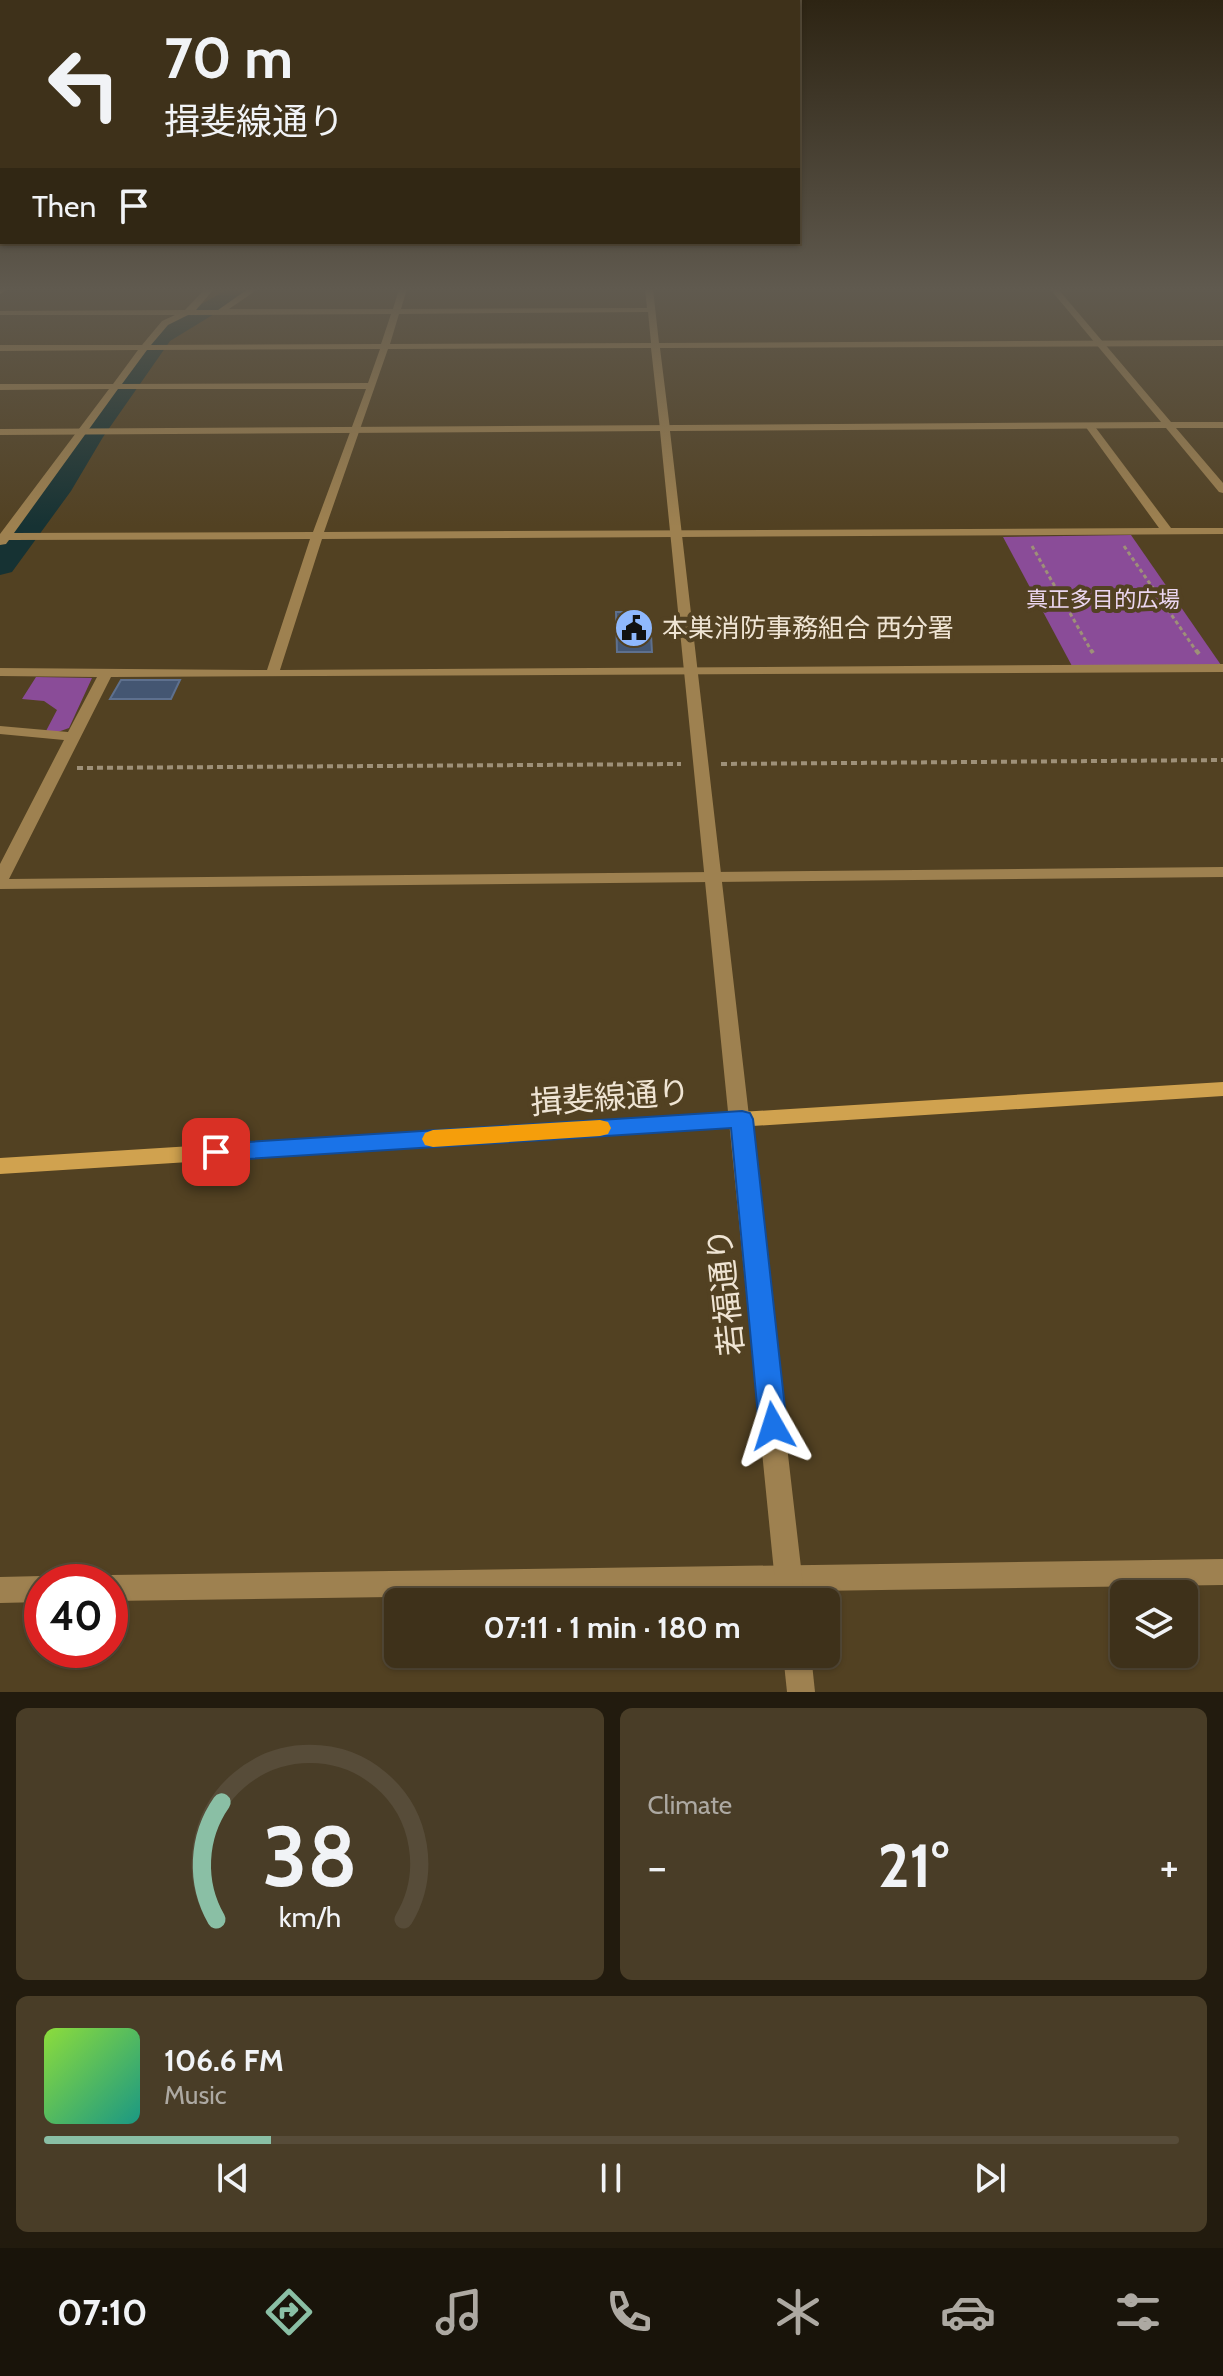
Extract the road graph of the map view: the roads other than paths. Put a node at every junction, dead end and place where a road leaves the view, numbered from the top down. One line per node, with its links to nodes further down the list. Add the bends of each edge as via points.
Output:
1 (129, 368): 7 (street)
2 (377, 368): 5 (street)
3 (658, 368): 11 (street, 若福通り)
4 (1120, 368): 10 (street)
5 (371, 386): 7 (street); 12 (street)
6 (0, 387): 7 (street)
7 (115, 387): 13 (street)
8 (1223, 425): 10 (street)
9 (1090, 426): 10 (street); 11 (street); 17 (street)
10 (1169, 426): 15 (street)
11 (665, 429): 12 (street); 18 (street, 若福通り)
12 (357, 430): 13 (street); 19 (street)
13 (83, 431): 14 (street); 20 (street)
14 (0, 432)
15 (1223, 490)
16 (1223, 531): 17 (street)
17 (1168, 532): 18 (street)
18 (678, 535): 19 (street); 23 (street, 若福通り)
19 (319, 537): 20 (street); 25 (street)
20 (2, 540)
21 (1223, 668): 23 (street)
22 (0, 672): 24 (street)
23 (692, 672): 25 (street); 29 (street, 若福通り)
24 (106, 673): 25 (street); 27 (street)
25 (272, 674)
26 (0, 730): 27 (street)
27 (73, 737): 30 (street)
28 (1223, 872): 29 (street)
29 (713, 876): 30 (street); 32 (street, 若福通り)
30 (0, 882)
31 (1223, 1089): 32 (main road, 揖斐線通り)
32 (742, 1119): 33 (main road, 揖斐線通り); 36 (street, 若福通り)
33 (0, 1166)
34 (1223, 1572): 39 (street)
35 (128, 1588): 38 (street)
36 (790, 1588)
37 (24, 1589): 40 (street)
38 (384, 1589)
39 (840, 1589)
40 (0, 1590)
41 (798, 1668): 42 (street)
42 (801, 1692)

